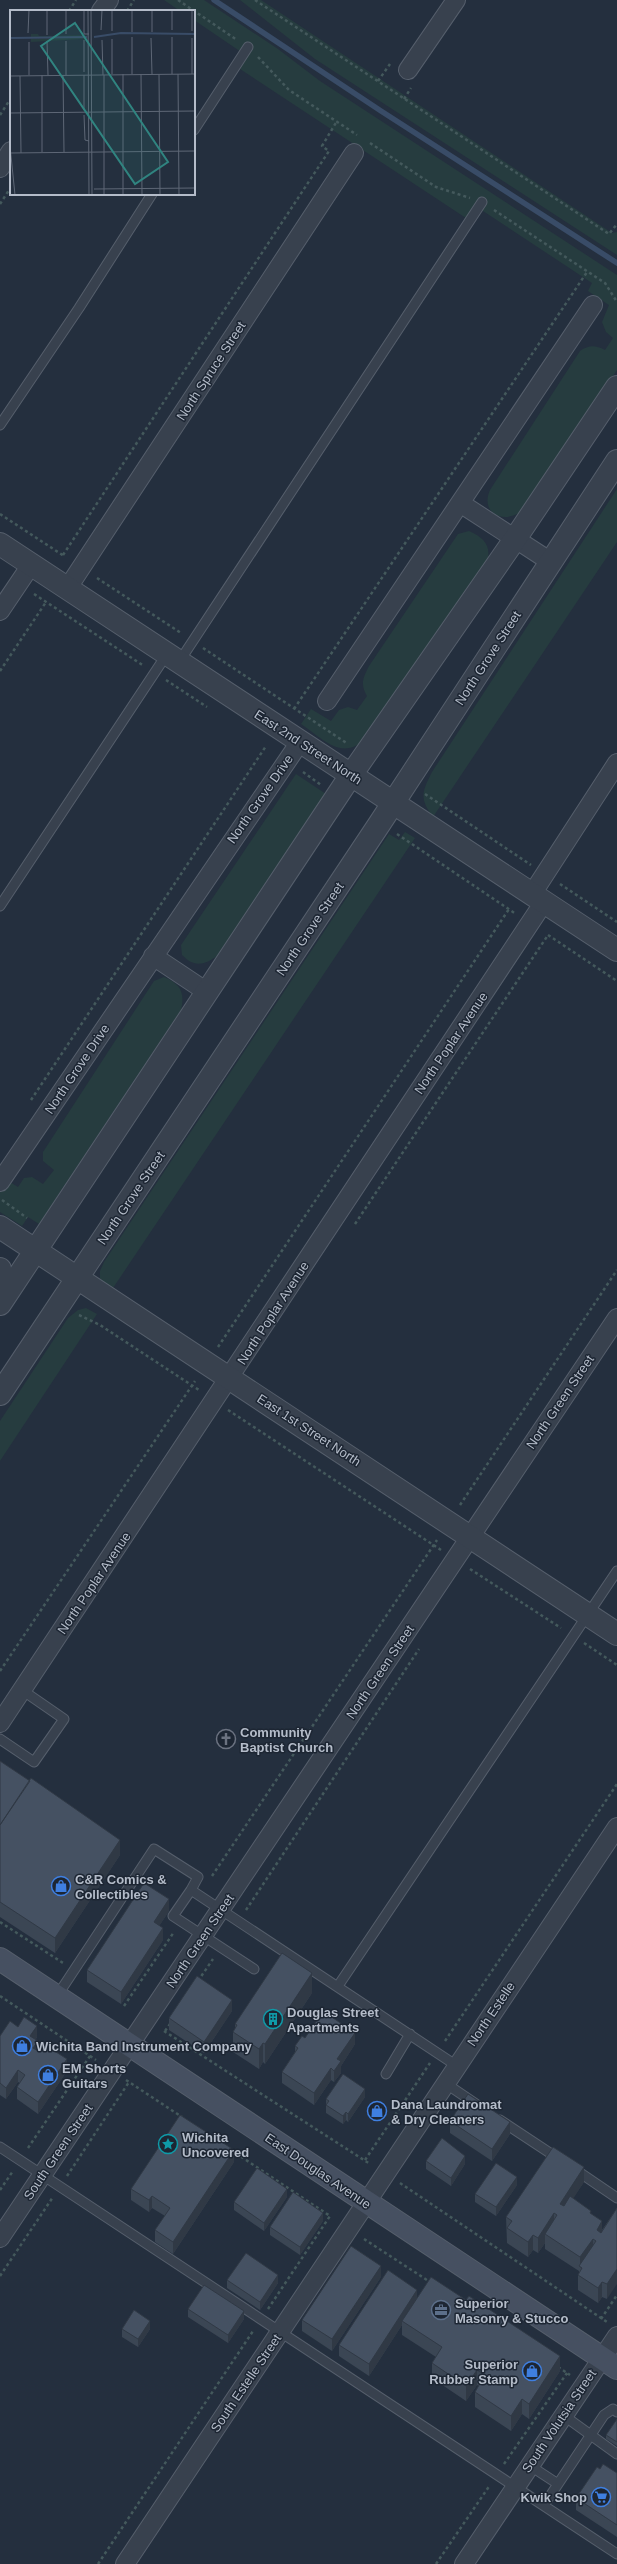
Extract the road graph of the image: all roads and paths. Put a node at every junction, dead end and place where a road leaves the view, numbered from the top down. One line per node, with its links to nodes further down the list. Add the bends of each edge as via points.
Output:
1 (76, 0): 7 (path)
2 (108, 0): 8 (street)
3 (134, 0): 9 (path)
4 (178, 0): 10 (path)
5 (255, 0): 26 (path, via 609,234)
6 (456, 0): 13 (street)
7 (70, 10)
8 (102, 10)
9 (128, 10)
10 (193, 10)
11 (195, 11): 12 (path)
12 (248, 47): 16 (path, via 289,90); 17 (lane)
13 (408, 70)
14 (10, 100): 15 (path)
15 (0, 115)
16 (337, 121): 18 (path); 37 (path, via 322,146 329,151)
17 (195, 128)
18 (359, 136)
19 (360, 147): 24 (path, via 436,187); 40 (street, North Spruce Street)
20 (10, 153): 21 (street)
21 (0, 168)
22 (10, 189): 25 (path)
23 (151, 195): 31 (lane)
24 (482, 202): 27 (path); 44 (lane)
25 (0, 204)
26 (617, 224)
27 (587, 272): 28 (path, via 605,283); 48 (path)
28 (617, 302)
29 (593, 305): 33 (street)
30 (617, 387): 35 (street)
31 (0, 425)
32 (617, 461): 38 (street, North Grove Street)
33 (460, 503): 35 (street); 47 (street)
34 (0, 514): 37 (path)
35 (515, 539): 38 (street); 53 (street)
36 (0, 544): 39 (street, East 2nd Street North)
37 (63, 555): 40 (path)
38 (551, 562): 55 (street, North Grove Street)
39 (31, 565): 41 (street, East 2nd Street North); 43 (street)
40 (81, 568): 41 (street, North Spruce Street); 44 (path)
41 (67, 589): 45 (street, East 2nd Street North)
42 (46, 602): 46 (path)
43 (0, 611)
44 (192, 641): 45 (lane); 48 (path)
45 (173, 658): 49 (street, East 2nd Street North); 59 (lane)
46 (0, 671)
47 (327, 701)
48 (294, 709): 50 (path)
49 (300, 742): 53 (street, East 2nd Street North); 64 (street, North Grove Drive)
50 (350, 745)
51 (266, 746): 67 (path)
52 (617, 763): 57 (street, North Poplar Avenue)
53 (351, 775): 55 (street, East 2nd Street North); 66 (street)
54 (425, 794): 57 (path)
55 (394, 803): 58 (street, East 2nd Street North); 75 (street, North Grove Street)
56 (396, 834): 60 (path)
57 (545, 874): 58 (street, North Poplar Avenue); 61 (path)
58 (538, 898): 62 (street, North Poplar Avenue); 63 (street, East 2nd Street North)
59 (0, 906)
60 (509, 909): 62 (path); 80 (path)
61 (617, 922)
62 (530, 923): 65 (path); 81 (street, North Poplar Avenue)
63 (617, 950)
64 (154, 956): 66 (street); 68 (street, North Grove Drive)
65 (617, 981)
66 (207, 992): 72 (street)
67 (31, 1101)
68 (0, 1182)
69 (0, 1198): 70 (path)
70 (31, 1222)
71 (0, 1227): 72 (street, East 1st Street North)
72 (36, 1250): 75 (street, East 1st Street North); 77 (street)
73 (0, 1269): 76 (street)
74 (617, 1270): 85 (path)
75 (78, 1278): 80 (street, East 1st Street North); 83 (street, North Grove Street)
76 (0, 1280)
77 (0, 1304)
78 (79, 1314): 82 (path, via 100,1325)
79 (617, 1318): 86 (street, North Green Street)
80 (207, 1363): 81 (street, East 1st Street North); 82 (path)
81 (230, 1378): 84 (street, North Poplar Avenue); 85 (street, East 1st Street North)
82 (192, 1386): 84 (path); 98 (path)
83 (0, 1394)
84 (214, 1401): 87 (path); 99 (street, North Poplar Avenue)
85 (448, 1522): 86 (street, East 1st Street North); 87 (path)
86 (479, 1542): 90 (path); 93 (street, East 1st Street North); 106 (street, North Green Street)
87 (433, 1545): 88 (path); 105 (path)
88 (442, 1550)
89 (466, 1566): 90 (path)
90 (472, 1570): 92 (path); 95 (path)
91 (617, 1571): 93 (lane)
92 (468, 1577)
93 (588, 1614): 94 (street, East 1st Street North); 95 (lane)
94 (617, 1634)
95 (573, 1636): 97 (path); 114 (lane)
96 (424, 1643): 108 (path)
97 (617, 1665)
98 (0, 1670)
99 (22, 1690): 100 (street, North Poplar Avenue); 101 (lane, via 64,1719 34,1762)
100 (0, 1723)
101 (0, 1739)
102 (617, 1784): 123 (path)
103 (617, 1827): 126 (street, North Estelle)
104 (191, 1890): 105 (lane); 107 (lane, via 173,1916); 116 (lane, via 198,1877 154,1849)
105 (199, 1895): 106 (lane)
106 (222, 1909): 108 (lane); 109 (street, North Green Street)
107 (182, 1921): 109 (lane); 117 (path)
108 (239, 1921): 114 (lane)
109 (204, 1935): 110 (lane); 122 (street, North Green Street)
110 (221, 1947): 112 (lane); 113 (path)
111 (0, 1960): 116 (main road, East Douglas Avenue)
112 (254, 1969)
113 (195, 1986)
114 (338, 1986): 121 (lane)
115 (0, 1996): 124 (path)
116 (57, 1997): 122 (main road, East Douglas Avenue)
117 (124, 2006)
118 (173, 2018): 120 (path)
119 (161, 2029): 120 (path)
120 (165, 2032): 134 (path)
121 (410, 2034): 123 (lane); 127 (lane)
122 (130, 2045): 136 (street, South Green Street); 140 (main road, East Douglas Avenue)
123 (437, 2052): 126 (lane); 134 (path)
124 (90, 2056): 125 (path); 133 (path)
125 (96, 2060)
126 (457, 2066): 129 (street, North Estelle)
127 (386, 2074)
128 (121, 2077): 130 (path)
129 (445, 2083): 139 (lane); 140 (street, North Estelle)
130 (187, 2121)
131 (0, 2146): 133 (lane)
132 (226, 2147): 141 (path)
133 (20, 2160): 136 (lane); 138 (path)
134 (365, 2160): 135 (path)
135 (372, 2165)
136 (43, 2175): 144 (street, South Green Street); 147 (lane)
137 (394, 2180): 148 (path)
138 (0, 2190)
139 (617, 2198)
140 (365, 2202): 150 (street, South Estelle Street); 151 (main road, East Douglas Avenue)
141 (330, 2216): 142 (path); 147 (path)
142 (333, 2218)
143 (361, 2236): 145 (path)
144 (0, 2238)
145 (436, 2286)
146 (617, 2295): 148 (path)
147 (261, 2319): 150 (lane); 163 (path)
148 (601, 2319): 149 (path)
149 (613, 2330): 151 (street, South Volutsia Street)
150 (280, 2332): 160 (lane); 164 (street, South Estelle Street)
151 (609, 2363): 155 (street, South Volutsia Street)
152 (554, 2364): 153 (path)
153 (570, 2375)
154 (617, 2412): 156 (lane, via 613,2409 604,2415)
155 (563, 2415): 156 (lane); 158 (street, South Volutsia Street)
156 (591, 2434): 157 (lane); 159 (lane)
157 (617, 2454)
158 (529, 2465): 159 (lane); 160 (street, South Volutsia Street)
159 (558, 2484): 161 (lane)
160 (515, 2486): 161 (lane); 165 (street, South Volutsia Street)
161 (544, 2505): 162 (lane)
162 (617, 2554)
163 (98, 2564)
164 (125, 2564)
165 (464, 2564)

